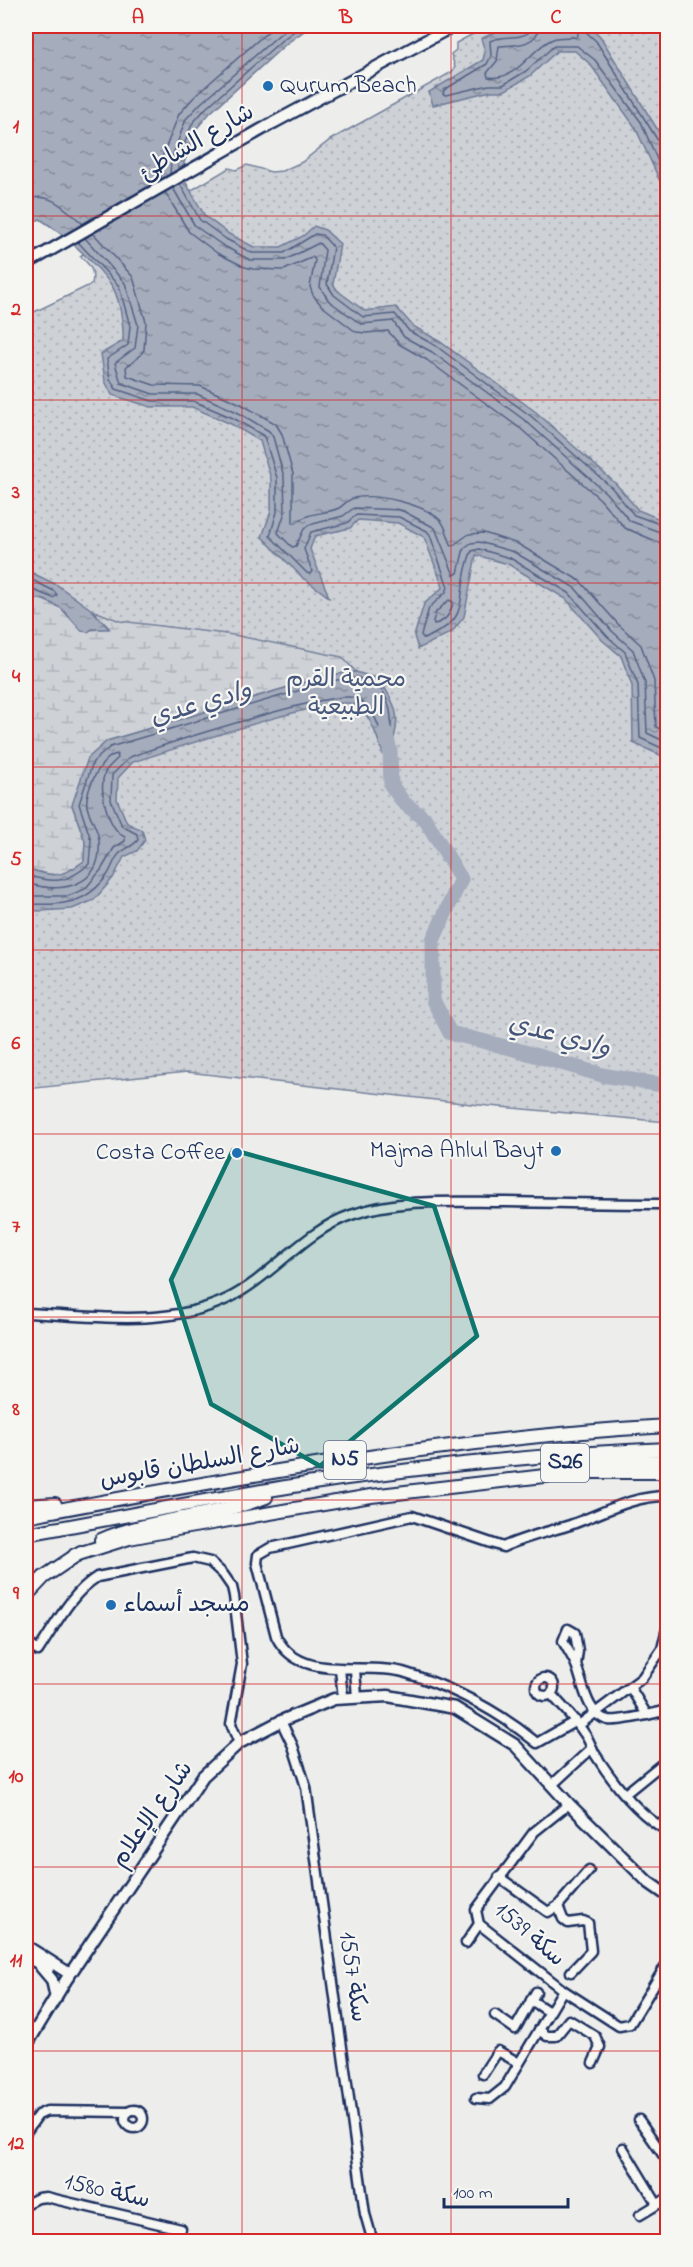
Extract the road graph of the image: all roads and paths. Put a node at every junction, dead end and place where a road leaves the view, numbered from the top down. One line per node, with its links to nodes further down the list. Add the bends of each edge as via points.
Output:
1 (453, 26): 2 (main road, شارع الشاطئ)
2 (26, 264)
3 (668, 1204): 4 (street, via 462,1202 385,1206 349,1215 228,1298 197,1310 112,1317)
4 (26, 1313)
5 (668, 1426): 12 (highway, شارع السلطان قابوس / N5, via 470,1443)
6 (668, 1449): 8 (highway, شارع السلطان قابوس / N5)
7 (668, 1461): 8 (highway, S26)
8 (462, 1465): 10 (highway, شارع السلطان قابوس / N5)
9 (668, 1472): 16 (highway, via 579,1472 371,1496 129,1538)
10 (291, 1487): 15 (highway, شارع السلطان قابوس / N5); 16 (highway, via 243,1506 117,1533)
11 (668, 1496): 22 (street, via 639,1498 503,1547 412,1516 261,1551 257,1563 280,1644 308,1663)
12 (98, 1503): 13 (highway); 14 (highway, شارع السلطان قابوس / N5)
13 (26, 1506)
14 (26, 1516)
15 (26, 1534)
16 (75, 1555): 17 (highway, via 44,1577)
17 (26, 1596)
18 (668, 1624): 20 (street)
19 (26, 1642): 33 (street, via 38,1651 75,1596 97,1577 193,1558 210,1562 228,1581 234,1596 242,1664 231,1724)
20 (665, 1650): 24 (street)
21 (576, 1665): 29 (street, via 587,1699)
22 (340, 1669): 23 (street); 26 (street)
23 (355, 1669): 27 (street); 32 (street, via 382,1667 446,1688 482,1703 537,1743)
24 (630, 1687): 29 (street); 30 (street)
25 (552, 1694): 32 (street)
26 (343, 1698): 27 (main road, شارع الإعلام); 31 (main road, شارع الإعلام)
27 (357, 1698): 36 (main road, شارع الإعلام, via 388,1696 455,1708 515,1745)
28 (668, 1710): 30 (street)
29 (596, 1712): 30 (street, via 608,1720); 32 (street)
30 (647, 1715)
31 (281, 1720): 33 (main road, شارع الإعلام); 73 (street, سكة 1557, via 306,1786 365,2214)
32 (578, 1723): 34 (street)
33 (239, 1743): 48 (main road, شارع الإعلام, via 203,1776)
34 (592, 1748): 36 (street); 37 (street)
35 (668, 1759): 37 (street)
36 (552, 1785): 38 (main road, شارع الإعلام)
37 (625, 1794): 39 (street)
38 (569, 1804): 41 (street, سكة 1539, via 534,1832); 42 (main road, شارع الإعلام)
39 (668, 1831)
40 (589, 1870): 43 (street, سكة 1539)
41 (499, 1877): 43 (street, سكة 1539, via 544,1910 552,1911); 44 (street, سكة 1539, via 476,1910)
42 (667, 1896)
43 (558, 1906): 51 (street, via 568,1923 588,1923 591,1951)
44 (479, 1924): 45 (street); 53 (street, سكة 1539)
45 (466, 1943)
46 (26, 1946): 49 (main road)
47 (26, 1956): 49 (main road)
48 (81, 1957): 49 (main road, via 64,1964); 52 (main road, شارع الإعلام)
49 (41, 1961): 52 (main road); 54 (main road, via 52,1980)
50 (668, 1962): 53 (street, سكة 1539, via 630,2024 624,2026)
51 (571, 1972)
52 (68, 1977): 54 (main road, شارع الإعلام)
53 (563, 1990): 55 (street, سكة 1539)
54 (56, 1998): 58 (main road, شارع الإعلام)
55 (549, 2012): 56 (street, via 534,1996 515,2029); 57 (street, سكة 1539)
56 (495, 2016)
57 (539, 2030): 59 (street, سكة 1539); 60 (street, via 556,2036 569,2020 578,2025 595,2036 600,2047)
58 (26, 2046)
59 (519, 2063): 61 (street, via 498,2051); 62 (street, سكة 1539, via 505,2087 490,2099)
60 (593, 2063)
61 (483, 2074)
62 (476, 2098)
63 (128, 2112): 65 (street, via 47,2111 38,2115)
64 (639, 2120): 67 (street)
65 (26, 2132)
66 (623, 2148): 70 (street)
67 (668, 2162)
68 (668, 2198): 70 (street)
69 (26, 2204): 72 (street, سكة 1580, via 46,2197)
70 (657, 2204): 71 (street)
71 (640, 2215)
72 (180, 2229)
73 (373, 2241)

